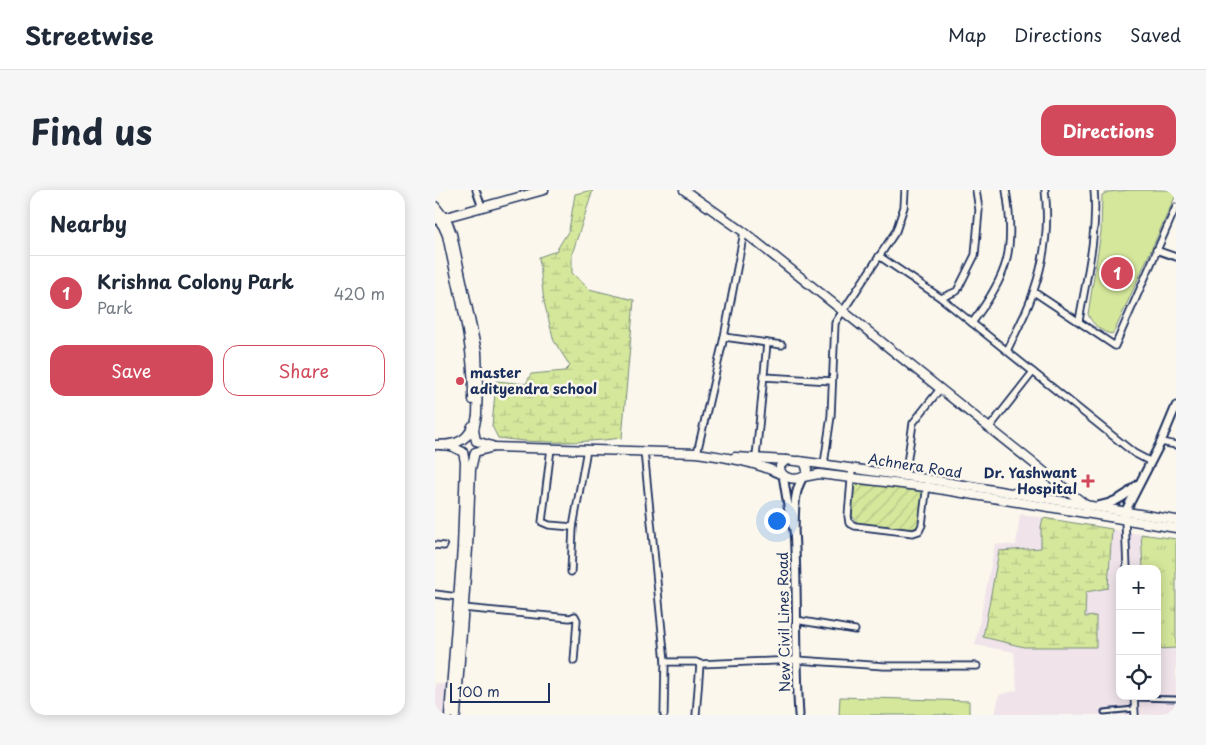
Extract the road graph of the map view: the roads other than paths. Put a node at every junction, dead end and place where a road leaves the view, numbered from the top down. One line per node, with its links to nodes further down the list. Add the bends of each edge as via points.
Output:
1 (476, 190): 10 (street)
2 (544, 190): 10 (main road)
3 (905, 190): 15 (street, via 904,207 896,231)
4 (977, 190): 18 (street, via 979,210 975,254 957,291)
5 (1006, 190): 21 (street, via 1011,237 1008,258 991,298)
6 (1045, 190): 17 (street, via 1048,211 1046,233)
7 (1094, 190): 20 (street, via 1094,232)
8 (687, 191): 13 (main road)
9 (435, 206): 12 (main road)
10 (482, 207): 12 (main road)
11 (1176, 207): 14 (street)
12 (438, 218): 32 (main road, via 447,235 471,353 472,424 470,434); 33 (main road, via 448,223 452,234 477,352)
13 (744, 232): 19 (main road); 22 (street)
14 (1156, 250): 16 (street); 20 (street, via 1115,346)
15 (879, 256): 18 (street); 19 (street)
16 (1176, 257)
17 (1034, 292): 20 (street); 25 (street)
18 (941, 298): 21 (street)
19 (843, 311): 28 (street, via 835,323); 29 (main road)
20 (1079, 321)
21 (971, 323): 25 (street)
22 (724, 337): 23 (street); 43 (street)
23 (767, 343): 24 (street); 27 (street)
24 (782, 345)
25 (1007, 351): 26 (street)
26 (1033, 372): 31 (street); 48 (street, via 1133,453)
27 (764, 377): 28 (street); 45 (street)
28 (832, 381): 49 (street)
29 (940, 389): 31 (main road); 53 (street, via 913,423)
30 (1176, 406): 34 (street)
31 (989, 428): 56 (main road)
32 (463, 440): 33 (main road, via 469,438); 35 (main road); 41 (main road)
33 (476, 442): 37 (main road); 42 (main road)
34 (1161, 442): 36 (street); 48 (street)
35 (438, 445): 41 (main road, via 451,446)
36 (1176, 445)
37 (494, 447): 38 (main road); 42 (main road)
38 (551, 448): 39 (main road); 59 (street, via 542,522)
39 (587, 450): 40 (main road); 59 (street)
40 (644, 451): 43 (main road); 73 (street)
41 (463, 452): 42 (main road, via 469,455); 67 (main road, via 466,469)
42 (475, 452): 67 (main road)
43 (697, 452): 44 (main road)
44 (723, 457): 45 (main road); 51 (main road)
45 (756, 457): 46 (main road)
46 (786, 460): 47 (main road); 51 (main road, via 780,466)
47 (799, 461): 49 (main road, Achnera Road); 52 (main road, via 807,467)
48 (1151, 462): 54 (street)
49 (824, 464): 50 (main road, Achnera Road)
50 (852, 473): 52 (main road, Achnera Road); 53 (main road, Achnera Road); 55 (main road, Achnera Road); 55 (street, via 848,516 849,523 855,526 919,531 923,525)
51 (783, 475): 52 (main road, via 787,478); 61 (street, via 789,518)
52 (803, 477): 61 (street, via 796,494)
53 (905, 477): 55 (main road, Achnera Road)
54 (1141, 481): 56 (street, via 1121,498 1100,506); 57 (street)
55 (927, 483): 56 (main road, Achnera Road); 57 (main road, Achnera Road)
56 (1087, 506): 57 (main road, Achnera Road)
57 (1125, 515): 58 (main road, Achnera Road); 60 (main road, Achnera Road); 64 (street)
58 (1176, 520)
59 (573, 528): 65 (street)
60 (1176, 528)
61 (794, 529): 69 (street, New Civil Lines Road)
62 (435, 545): 63 (street)
63 (444, 546)
64 (1127, 565)
65 (571, 572)
66 (435, 594): 67 (street)
67 (461, 598): 68 (main road); 80 (main road)
68 (463, 608): 72 (street, via 575,616); 81 (main road)
69 (797, 620): 70 (street); 71 (street, New Civil Lines Road)
70 (855, 630)
71 (797, 660): 74 (street); 75 (street, via 884,666); 84 (street, New Civil Lines Road)
72 (574, 661)
73 (665, 662): 74 (street); 82 (street)
74 (700, 664): 83 (street)
75 (977, 666)
76 (1161, 698): 77 (lane)
77 (1176, 699)
78 (1104, 712): 79 (lane)
79 (1135, 712)
80 (449, 715)
81 (456, 715)
82 (664, 715)
83 (695, 715)
84 (799, 715)

